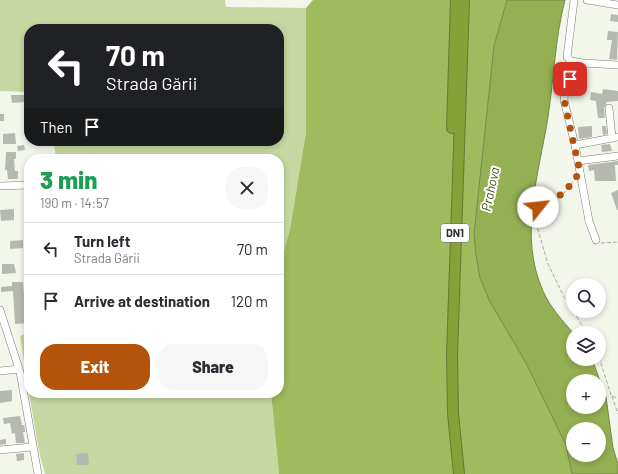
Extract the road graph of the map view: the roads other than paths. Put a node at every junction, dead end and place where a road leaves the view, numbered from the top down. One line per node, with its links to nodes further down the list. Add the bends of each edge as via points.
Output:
1 (456, 0): 22 (highway, DN1, via 445,355)
2 (464, 0): 23 (highway, DN1, via 452,354 453,413)
3 (574, 0): 6 (street, via 567,57 571,61)
4 (587, 0): 5 (street)
5 (618, 5)
6 (583, 63): 7 (street); 10 (street, via 565,85 564,91 568,121)
7 (618, 65)
8 (609, 108): 9 (street)
9 (615, 137): 10 (street)
10 (575, 145): 12 (street)
11 (618, 156): 12 (street)
12 (578, 160): 15 (street, via 589,221)
13 (24, 185): 14 (street)
14 (0, 186)
15 (596, 240)
16 (0, 310): 17 (street)
17 (19, 369): 18 (street); 19 (street)
18 (0, 371)
19 (32, 448): 20 (street); 21 (street)
20 (0, 450)
21 (38, 474)
22 (452, 474)
23 (459, 474)

